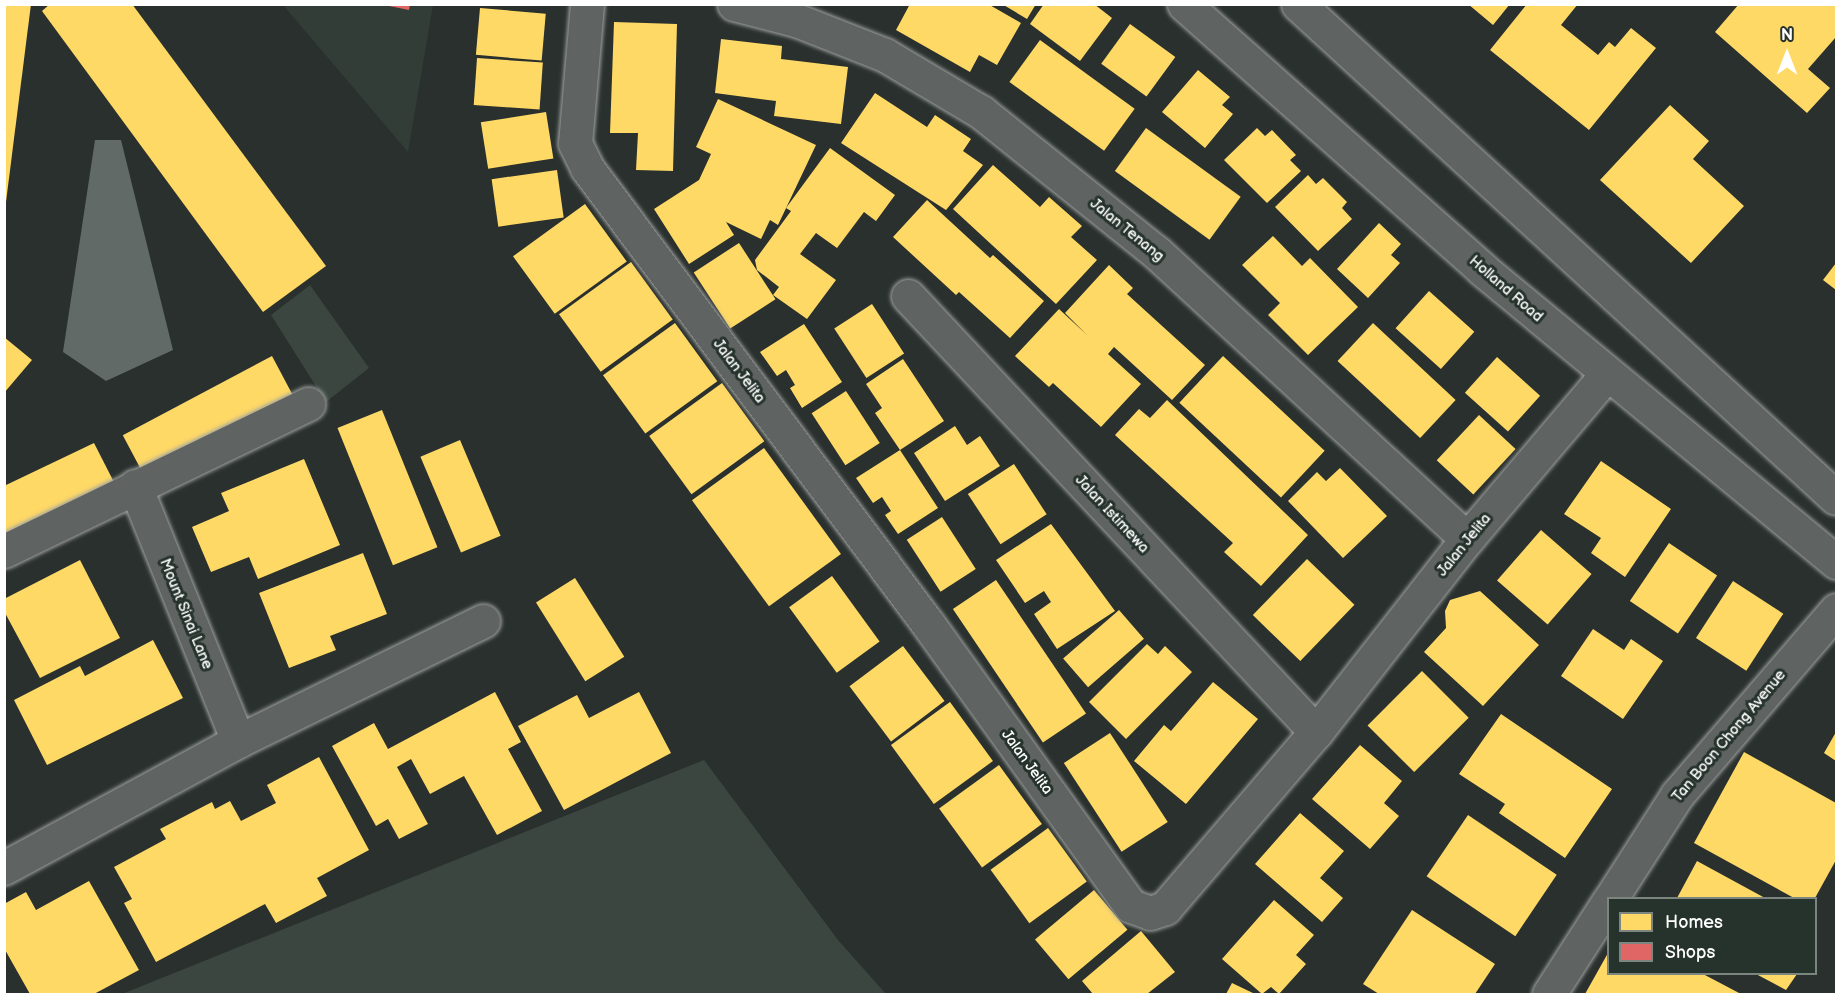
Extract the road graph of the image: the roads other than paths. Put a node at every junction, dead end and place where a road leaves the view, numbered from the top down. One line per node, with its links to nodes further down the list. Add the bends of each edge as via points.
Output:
1 (587, 4): 15 (street, Jalan Jelita, via 575,142 587,168 928,624 1131,906 1150,913 1165,908)
2 (734, 4): 10 (street, Jalan Tenang, via 796,20 885,55 981,111 1156,252)
3 (1298, 4): 9 (street)
4 (1185, 5): 6 (street, Holland Road)
5 (908, 296): 15 (street, Jalan Istimewa)
6 (1606, 375): 10 (street, Jalan Jelita); 12 (street, Holland Road)
7 (308, 404): 8 (street)
8 (135, 486): 11 (street); 16 (street, Mount Sinai Lane)
9 (1836, 498)
10 (1467, 538): 15 (street, Jalan Jelita)
11 (4, 551)
12 (1836, 562)
13 (1836, 610): 18 (street, Tan Boon Chong Avenue, via 1677,795)
14 (483, 621): 16 (street)
15 (1316, 732)
16 (238, 741): 17 (street)
17 (4, 868)
18 (1612, 897)
19 (1607, 905): 20 (street, Tan Boon Chong Avenue)
20 (1549, 994)

